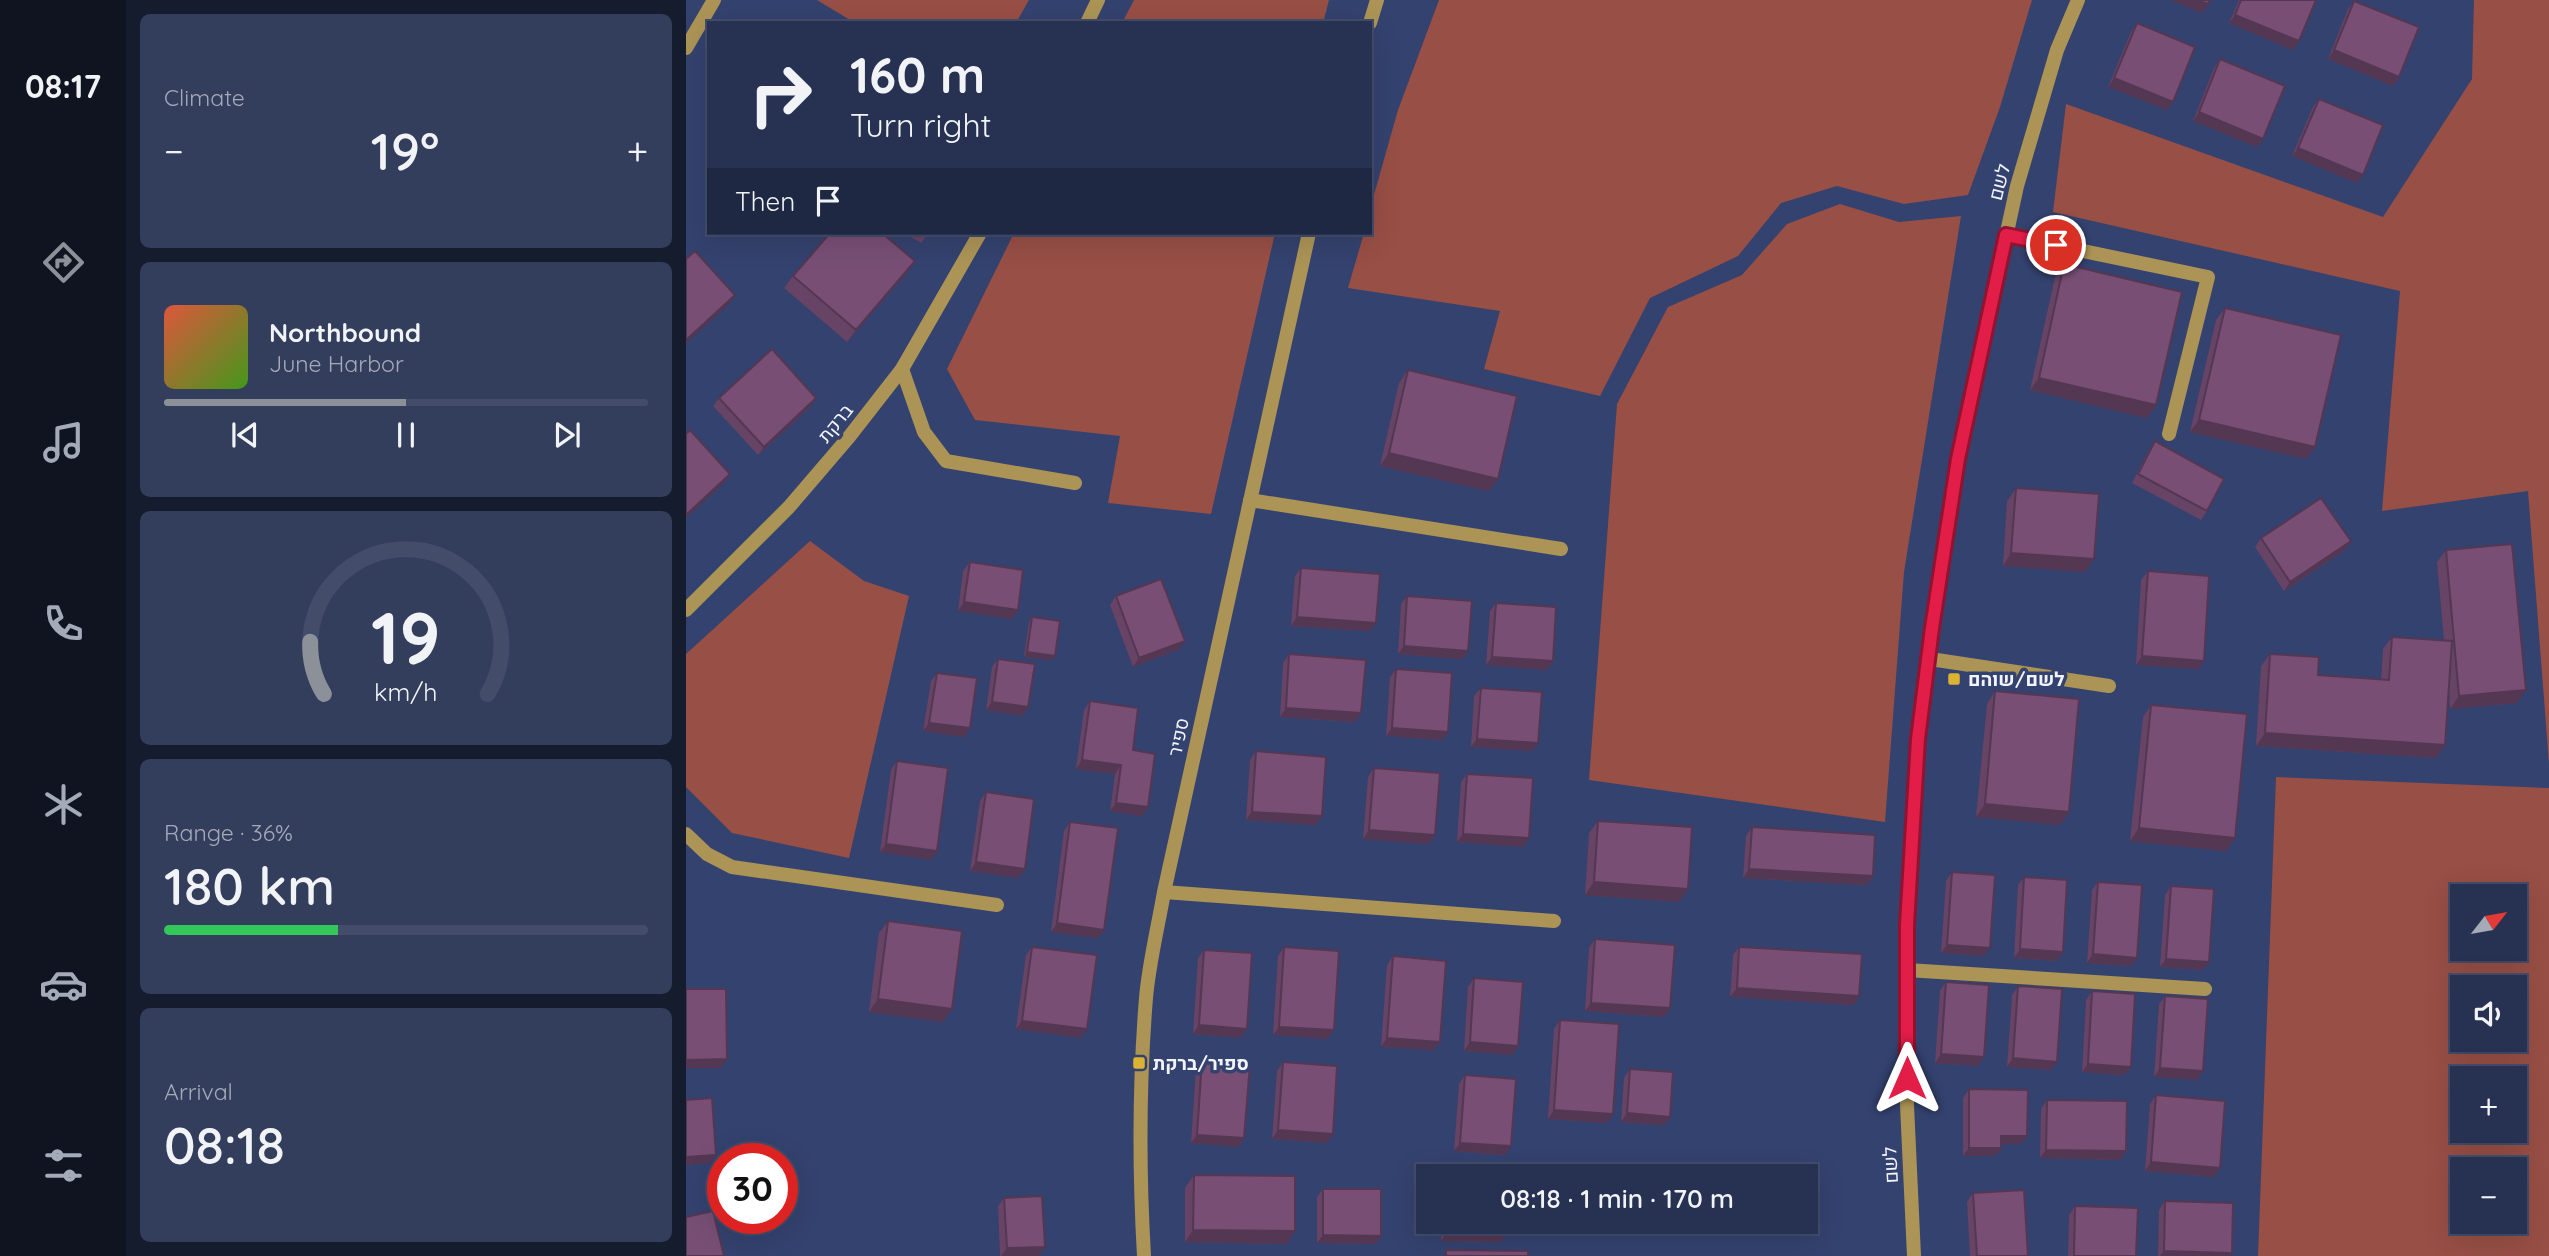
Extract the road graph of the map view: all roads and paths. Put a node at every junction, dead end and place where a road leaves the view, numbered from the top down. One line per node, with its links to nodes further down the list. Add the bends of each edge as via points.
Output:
1 (714, 0): 7 (street)
2 (1098, 0): 5 (street)
3 (1377, 0): 6 (street)
4 (2078, 0): 10 (street, לשם, via 2057,50)
5 (1088, 21)
6 (1371, 21)
7 (686, 48)
8 (979, 235): 11 (street, ברקת)
9 (1309, 235): 14 (street, ספיר)
10 (2006, 235): 12 (street, via 2208,277); 17 (street, לשם, via 1958,459)
11 (902, 369): 13 (street, via 923,432 946,461); 16 (street, ברקת, via 789,507)
12 (2169, 434)
13 (1076, 483)
14 (1250, 500): 15 (street); 20 (street, ספיר)
15 (1561, 549)
16 (686, 610)
17 (1930, 659): 18 (street); 23 (street, לשם, via 1918,739)
18 (2109, 686)
19 (686, 834): 21 (street, via 707,854 732,867)
20 (1164, 892): 22 (street); 25 (street, ספיר, via 1146,996 1141,1104)
21 (997, 905)
22 (1553, 921)
23 (1907, 970): 24 (street); 26 (street, לשם)
24 (2205, 989)
25 (1144, 1256)
26 (1914, 1256)

